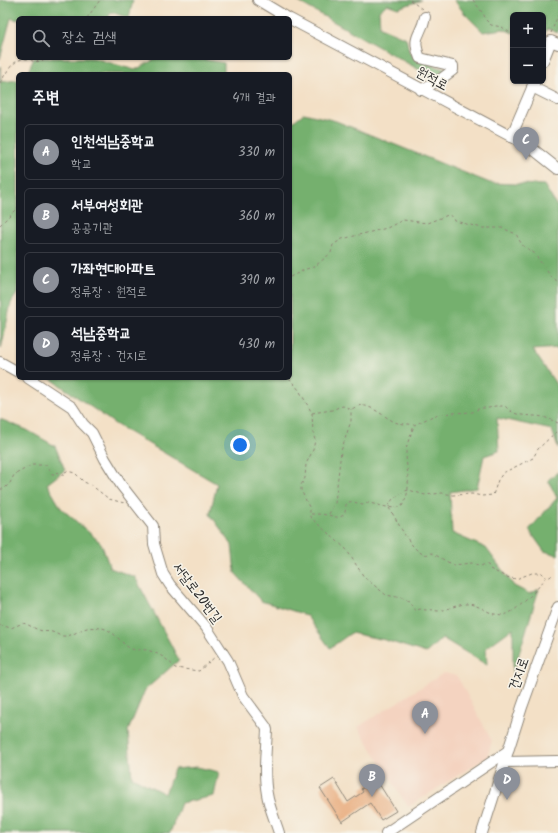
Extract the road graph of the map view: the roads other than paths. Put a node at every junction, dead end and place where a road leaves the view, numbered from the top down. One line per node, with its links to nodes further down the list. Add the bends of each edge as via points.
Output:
1 (258, 0): 2 (street, 원적로)
2 (284, 16)
3 (425, 17): 8 (street, via 416,40 420,58 453,66 454,70)
4 (292, 21): 8 (street, 원적로)
5 (554, 42): 6 (street)
6 (546, 56)
7 (534, 84): 9 (street); 10 (street)
8 (421, 90): 10 (street, 원적로)
9 (558, 100)
10 (511, 137): 11 (street, 원적로, via 528,146)
11 (558, 169)
12 (0, 362): 13 (street)
13 (16, 371)
14 (31, 380): 19 (street, 서달로20번길, via 72,406 92,433 121,485 153,526 154,544 163,574 206,627 228,661 243,696 267,730 267,793)
15 (557, 610): 16 (street, 건지로)
16 (508, 751): 18 (street, 건지로); 20 (street)
17 (558, 761): 18 (street)
18 (505, 762): 21 (street, 건지로)
19 (279, 833)
20 (386, 833)
21 (482, 833)

